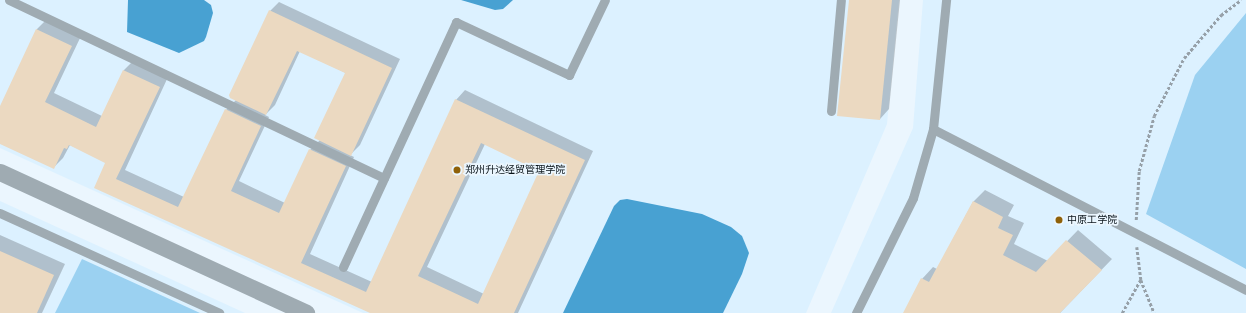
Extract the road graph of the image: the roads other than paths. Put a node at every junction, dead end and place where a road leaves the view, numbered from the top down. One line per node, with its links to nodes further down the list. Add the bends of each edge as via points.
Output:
1 (9, 0): 8 (lane)
2 (605, 0): 8 (lane, via 569,75 456,22)
3 (841, 0): 5 (lane)
4 (946, 0): 6 (lane)
5 (831, 111)
6 (933, 129): 11 (lane); 14 (lane, via 913,198)
7 (0, 172): 13 (street)
8 (384, 178): 10 (lane)
9 (0, 213): 12 (lane)
10 (343, 267)
11 (1246, 290)
12 (219, 313)
13 (306, 313)
14 (856, 313)

